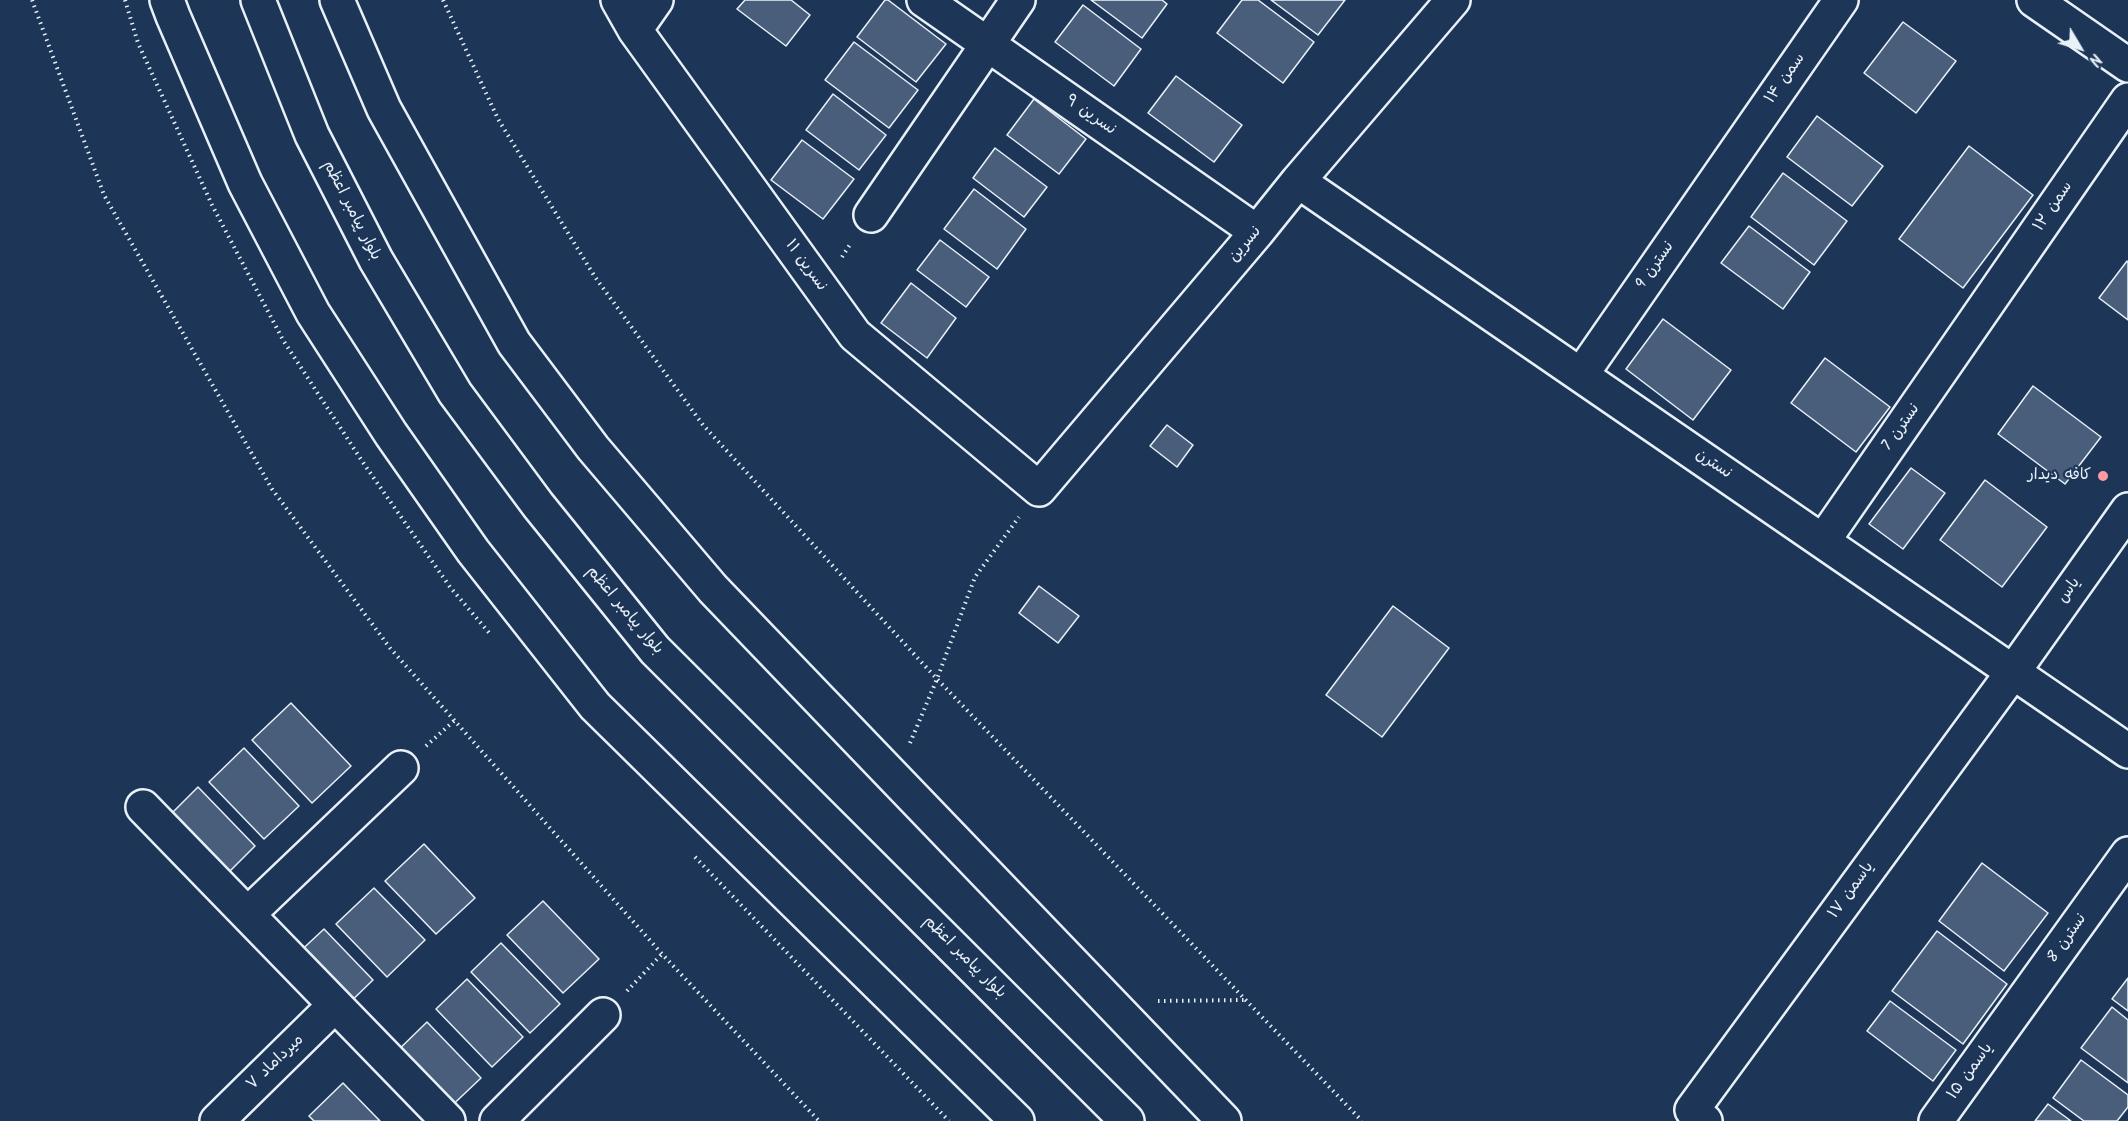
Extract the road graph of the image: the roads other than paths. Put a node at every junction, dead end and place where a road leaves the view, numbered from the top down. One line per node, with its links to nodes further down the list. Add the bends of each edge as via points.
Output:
1 (167, 0): 37 (street, via 245,183 313,313 390,434 473,551 595,706)
2 (258, 0): 38 (street, بلوار پیامبر اعظم, via 312,135 376,260 455,393 538,505 655,650)
3 (338, 0): 39 (street, via 384,110 514,343 593,448 713,589)
4 (618, 0): 11 (street, نسرین ۱۱)
5 (656, 0): 11 (street)
6 (924, 0): 12 (street, نسرین ۹)
7 (1018, 0): 12 (street)
8 (1841, 0): 15 (street, سمن ۱۴)
9 (2034, 0): 13 (street)
10 (1439, 5): 16 (street, نسرین)
11 (635, 30): 21 (street, نسرین ۱۱, via 855,335)
12 (987, 44): 17 (street); 18 (street, نسرین ۹)
13 (2128, 65)
14 (2128, 100): 19 (street, سمن ۱۲)
15 (1732, 158): 20 (street, نسترن 9)
16 (1298, 181): 18 (street, نسرین); 20 (street, نسترن)
17 (871, 215)
18 (1257, 232): 21 (street, نسرین)
19 (1981, 315): 23 (street, نسترن 7)
20 (1581, 375): 23 (street, نسترن)
21 (1039, 489)
22 (2128, 510): 24 (street, یاس)
23 (1823, 541): 24 (street, نسترن)
24 (2013, 672): 25 (street, نسترن); 33 (street, یاسمن ۱۷)
25 (2128, 751)
26 (401, 768): 29 (street)
27 (142, 807): 29 (street)
28 (2128, 854): 32 (street, نسترن 8)
29 (248, 914): 30 (street)
30 (335, 1005): 34 (street, میرداماد ۷); 35 (street)
31 (603, 1015): 36 (street)
32 (2007, 1024): 40 (street, یاسمن ۱۵)
33 (1698, 1115)
34 (217, 1121)
35 (448, 1121)
36 (497, 1121)
37 (1017, 1121)
38 (1127, 1121)
39 (1224, 1121)
40 (1936, 1121)

